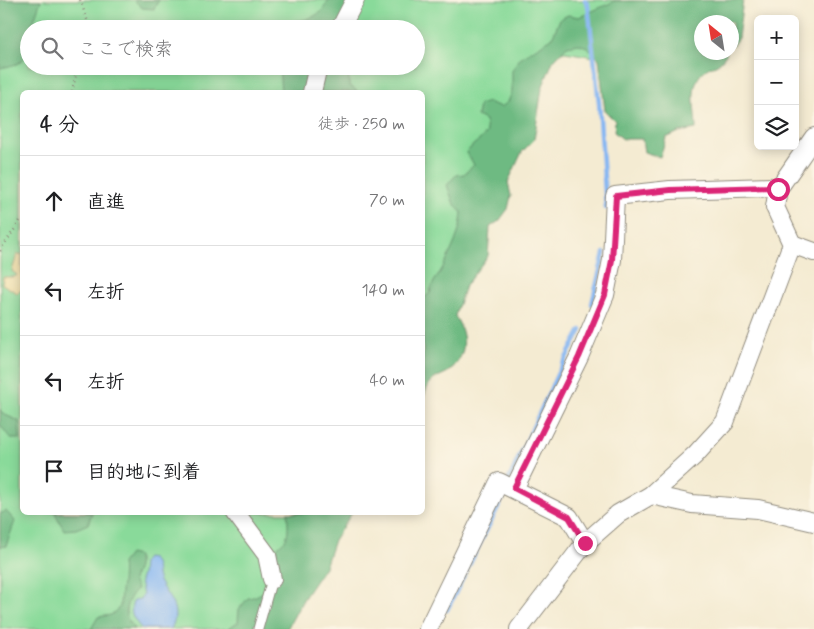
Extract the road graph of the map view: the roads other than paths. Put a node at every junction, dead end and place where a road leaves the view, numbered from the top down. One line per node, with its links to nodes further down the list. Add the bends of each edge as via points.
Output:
1 (355, 0): 2 (street)
2 (345, 20)
3 (316, 75): 4 (street)
4 (312, 90)
5 (814, 137): 6 (street)
6 (778, 189): 7 (street, via 775,207); 9 (street, via 670,190 616,196 612,260 605,295 579,357)
7 (792, 244): 8 (street); 10 (street, via 724,422 695,455)
8 (814, 252)
9 (514, 488): 13 (street, via 569,517); 16 (street, via 499,482)
10 (651, 495): 12 (street, via 692,504 758,509); 13 (street, via 618,514)
11 (237, 515): 14 (street, via 267,555)
12 (814, 522)
13 (585, 543): 17 (street)
14 (272, 579): 15 (lane)
15 (258, 629)
16 (428, 629)
17 (520, 629)

